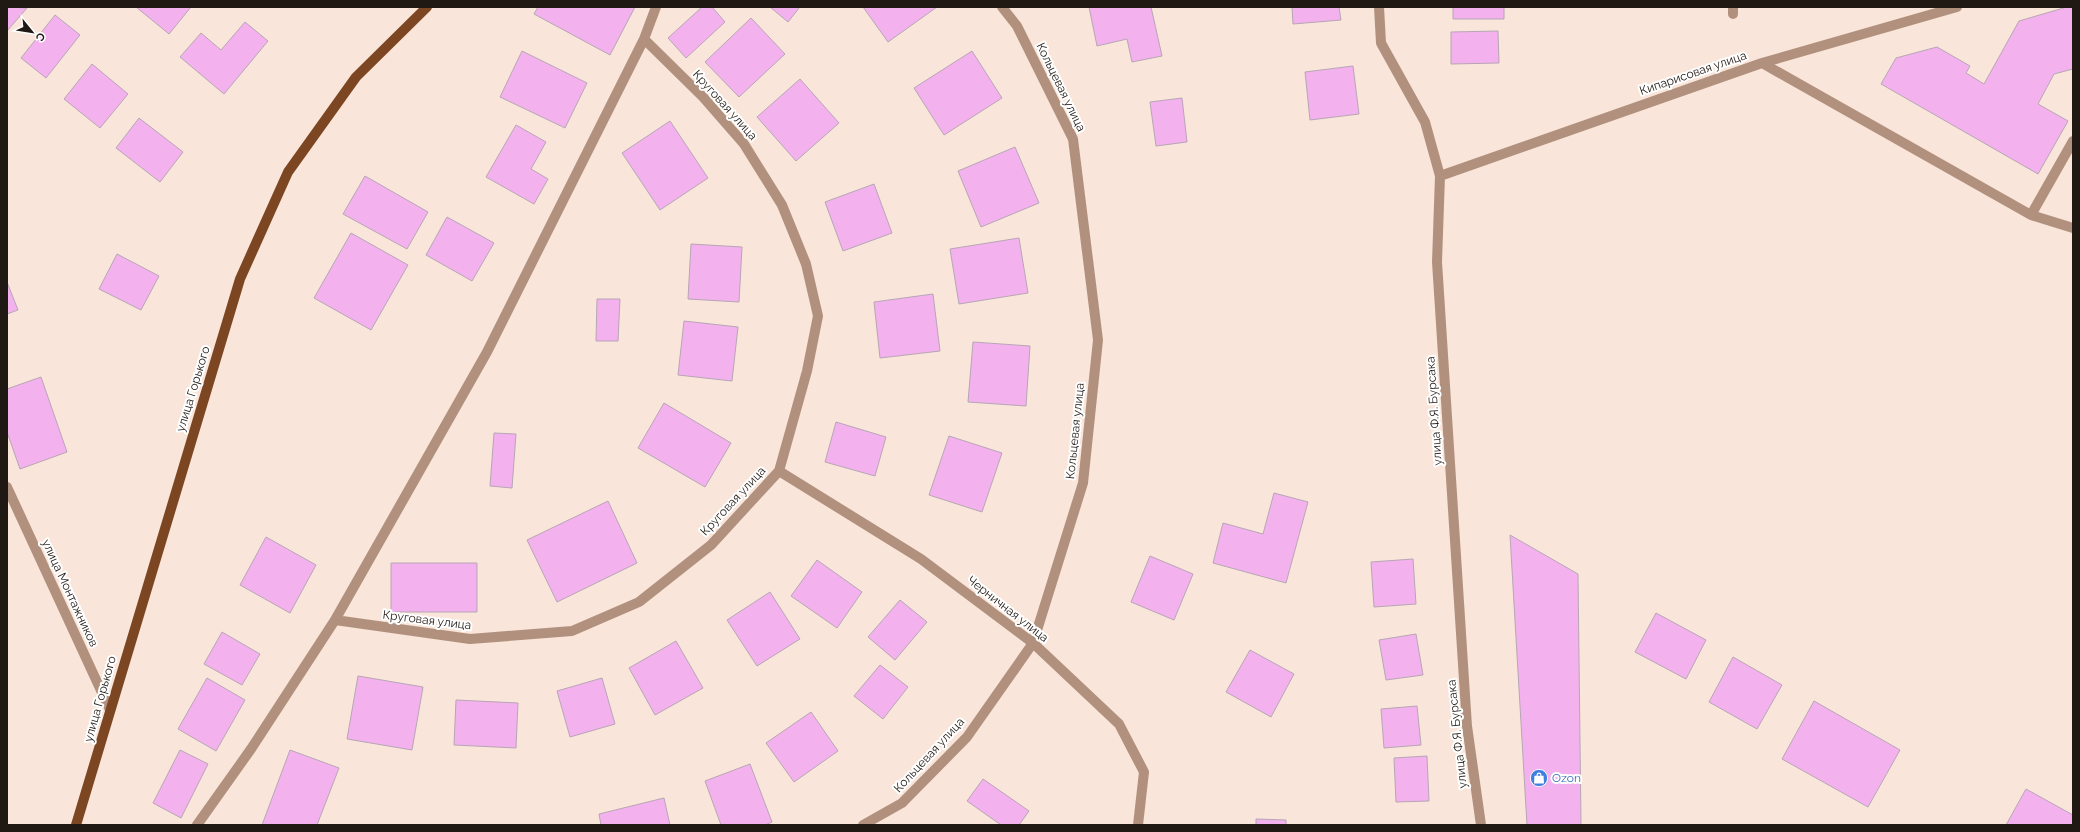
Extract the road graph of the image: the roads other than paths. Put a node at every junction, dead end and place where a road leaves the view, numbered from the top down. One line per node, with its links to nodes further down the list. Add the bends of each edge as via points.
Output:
1 (427, 7): 16 (main road, улица Горького, via 356,77 288,172 240,279)
2 (656, 7): 6 (street)
3 (1002, 7): 15 (street, Кольцевая улица, via 1017,26 1073,139 1098,340 1083,483)
4 (1379, 7): 9 (street, улица Ф.Я. Бурсака, via 1381,43 1425,122)
5 (1957, 7): 7 (street, Кипарисовая улица)
6 (644, 39): 12 (street, Круговая улица, via 703,97 744,144 782,204 806,264 818,316 807,371); 14 (street, via 487,352)
7 (1762, 63): 9 (street, Кипарисовая улица); 10 (street)
8 (2073, 141): 10 (street)
9 (1440, 176): 21 (street, улица Ф.Я. Бурсака, via 1437,262 1467,726)
10 (2031, 215): 11 (street)
11 (2073, 228)
12 (779, 470): 14 (street, Круговая улица, via 711,545 639,602 572,631 470,639); 15 (street, Черничная улица, via 921,559)
13 (7, 487): 16 (street, улица Монтажников)
14 (335, 620): 18 (street, via 251,749)
15 (1033, 643): 19 (street, Кольцевая улица, via 967,737 902,804); 20 (street, Черничная улица, via 1119,724 1144,772)
16 (110, 710): 17 (main road, улица Горького)
17 (76, 825)
18 (197, 825)
19 (863, 825)
20 (1138, 825)
21 (1480, 825)

